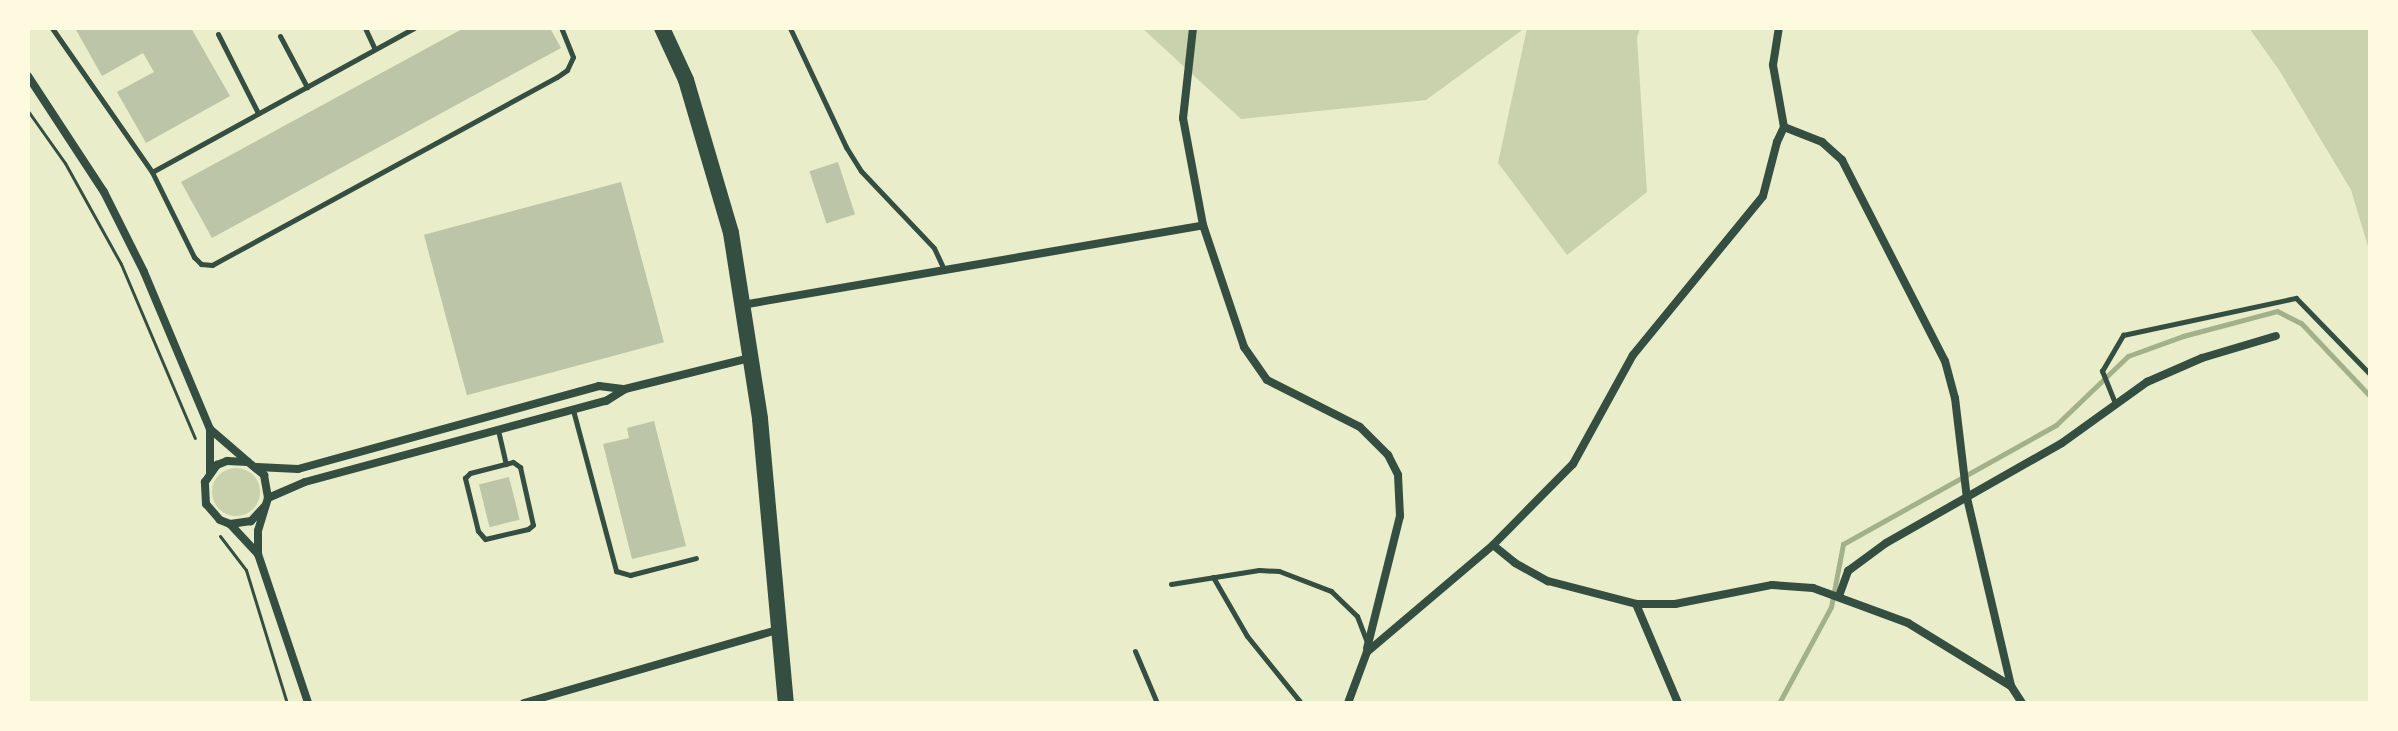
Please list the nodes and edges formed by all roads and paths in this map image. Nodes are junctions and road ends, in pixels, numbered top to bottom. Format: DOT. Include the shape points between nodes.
graph roads {
  1 [pos="52,28"];
  2 [pos="365,28"];
  3 [pos="414,28"];
  4 [pos="561,28"];
  5 [pos="662,28"];
  6 [pos="790,28"];
  7 [pos="1193,28"];
  8 [pos="1779,28"];
  9 [pos="218,34"];
  10 [pos="280,36"];
  11 [pos="375,49"];
  12 [pos="28,76"];
  13 [pos="307,87"];
  14 [pos="28,111"];
  15 [pos="258,113"];
  16 [pos="1784,127"];
  17 [pos="152,172"];
  18 [pos="1203,225"];
  19 [pos="944,269"];
  20 [pos="742,306"];
  21 [pos="2276,336"];
  22 [pos="749,358"];
  23 [pos="2370,374"];
  24 [pos="625,389"];
  25 [pos="2115,403"];
  26 [pos="573,410"];
  27 [pos="210,429"];
  28 [pos="498,430"];
  29 [pos="200,452"];
  30 [pos="248,462"];
  31 [pos="506,464"];
  32 [pos="257,467"];
  33 [pos="210,473"];
  34 [pos="1967,496"];
  35 [pos="266,502"];
  36 [pos="230,524"];
  37 [pos="217,532"];
  38 [pos="1493,545"];
  39 [pos="258,554"];
  40 [pos="696,558"];
  41 [pos="1213,577"];
  42 [pos="1171,584"];
  43 [pos="1839,596"];
  44 [pos="1636,604"];
  45 [pos="780,629"];
  46 [pos="1135,651"];
  47 [pos="1366,651"];
  48 [pos="2011,686"];
  49 [pos="287,703"];
  50 [pos="308,703"];
  51 [pos="524,703"];
  52 [pos="786,703"];
  53 [pos="1157,703"];
  54 [pos="1301,703"];
  55 [pos="1348,703"];
  56 [pos="1678,703"];
  57 [pos="2022,703"];
  1 -- 17 [label="lane"];
  2 -- 11 [label="lane"];
  3 -- 11 [label="lane"];
  4 -- 17 [label="lane" via="573,57 557,77 212,265 194,257"];
  5 -- 20 [label="main road" via="686,80 710,156 731,233"];
  6 -- 19 [label="lane" via="861,171 934,248"];
  7 -- 18 [label="street" via="1183,118"];
  8 -- 16 [label="street" via="1773,65"];
  9 -- 15 [label="lane"];
  10 -- 13 [label="lane"];
  11 -- 13 [label="lane"];
  12 -- 27 [label="street" via="104,192"];
  13 -- 15 [label="lane"];
  14 -- 29 [label="path" via="65,163 121,264"];
  15 -- 17 [label="lane"];
  16 -- 34 [label="street" via="1822,142 1842,160 1945,361"];
  16 -- 38 [label="street" via="1763,196 1633,355 1573,464"];
  18 -- 19 [label="street"];
  18 -- 47 [label="street" via="1239,334 1258,368 1285,391 1360,427 1388,455 1398,475 1400,516"];
  19 -- 20 [label="street"];
  20 -- 22 [label="main road"];
  21 -- 25 [label="street" via="2188,364"];
  22 -- 24 [label="street"];
  22 -- 45 [label="main road"];
  23 -- 25 [label="lane" via="2296,298 2123,335 2102,371"];
  24 -- 26 [label="street" via="606,401"];
  24 -- 32 [label="street" via="599,386 298,469"];
  25 -- 34 [label="street" via="2062,443"];
  26 -- 28 [label="street"];
  26 -- 40 [label="lane" via="616,571 630,575"];
  27 -- 30 [label="street"];
  27 -- 33 [label="street"];
  28 -- 31 [label="lane"];
  28 -- 35 [label="street" via="305,482"];
  30 -- 32 [label="street"];
  30 -- 33 [label="street" via="227,461"];
  31 -- 31 [label="lane" via="465,478 478,531 485,539 533,525 519,465"];
  32 -- 35 [label="street" via="268,485"];
  33 -- 36 [label="street" via="203,493 206,504"];
  34 -- 43 [label="street" via="1848,571"];
  34 -- 48 [label="street"];
  35 -- 36 [label="street" via="251,521"];
  35 -- 39 [label="street"];
  36 -- 39 [label="street"];
  37 -- 49 [label="path" via="246,570"];
  38 -- 44 [label="street" via="1548,581"];
  38 -- 47 [label="street"];
  39 -- 50 [label="street"];
  41 -- 42 [label="lane"];
  41 -- 47 [label="lane" via="1272,569 1331,591 1357,616 1366,634"];
  41 -- 54 [label="lane" via="1247,636"];
  43 -- 44 [label="street" via="1772,585 1675,604"];
  43 -- 48 [label="street" via="1908,623"];
  44 -- 56 [label="street"];
  45 -- 51 [label="street"];
  45 -- 52 [label="main road"];
  46 -- 53 [label="lane"];
  47 -- 55 [label="street"];
  48 -- 57 [label="street"];
}
